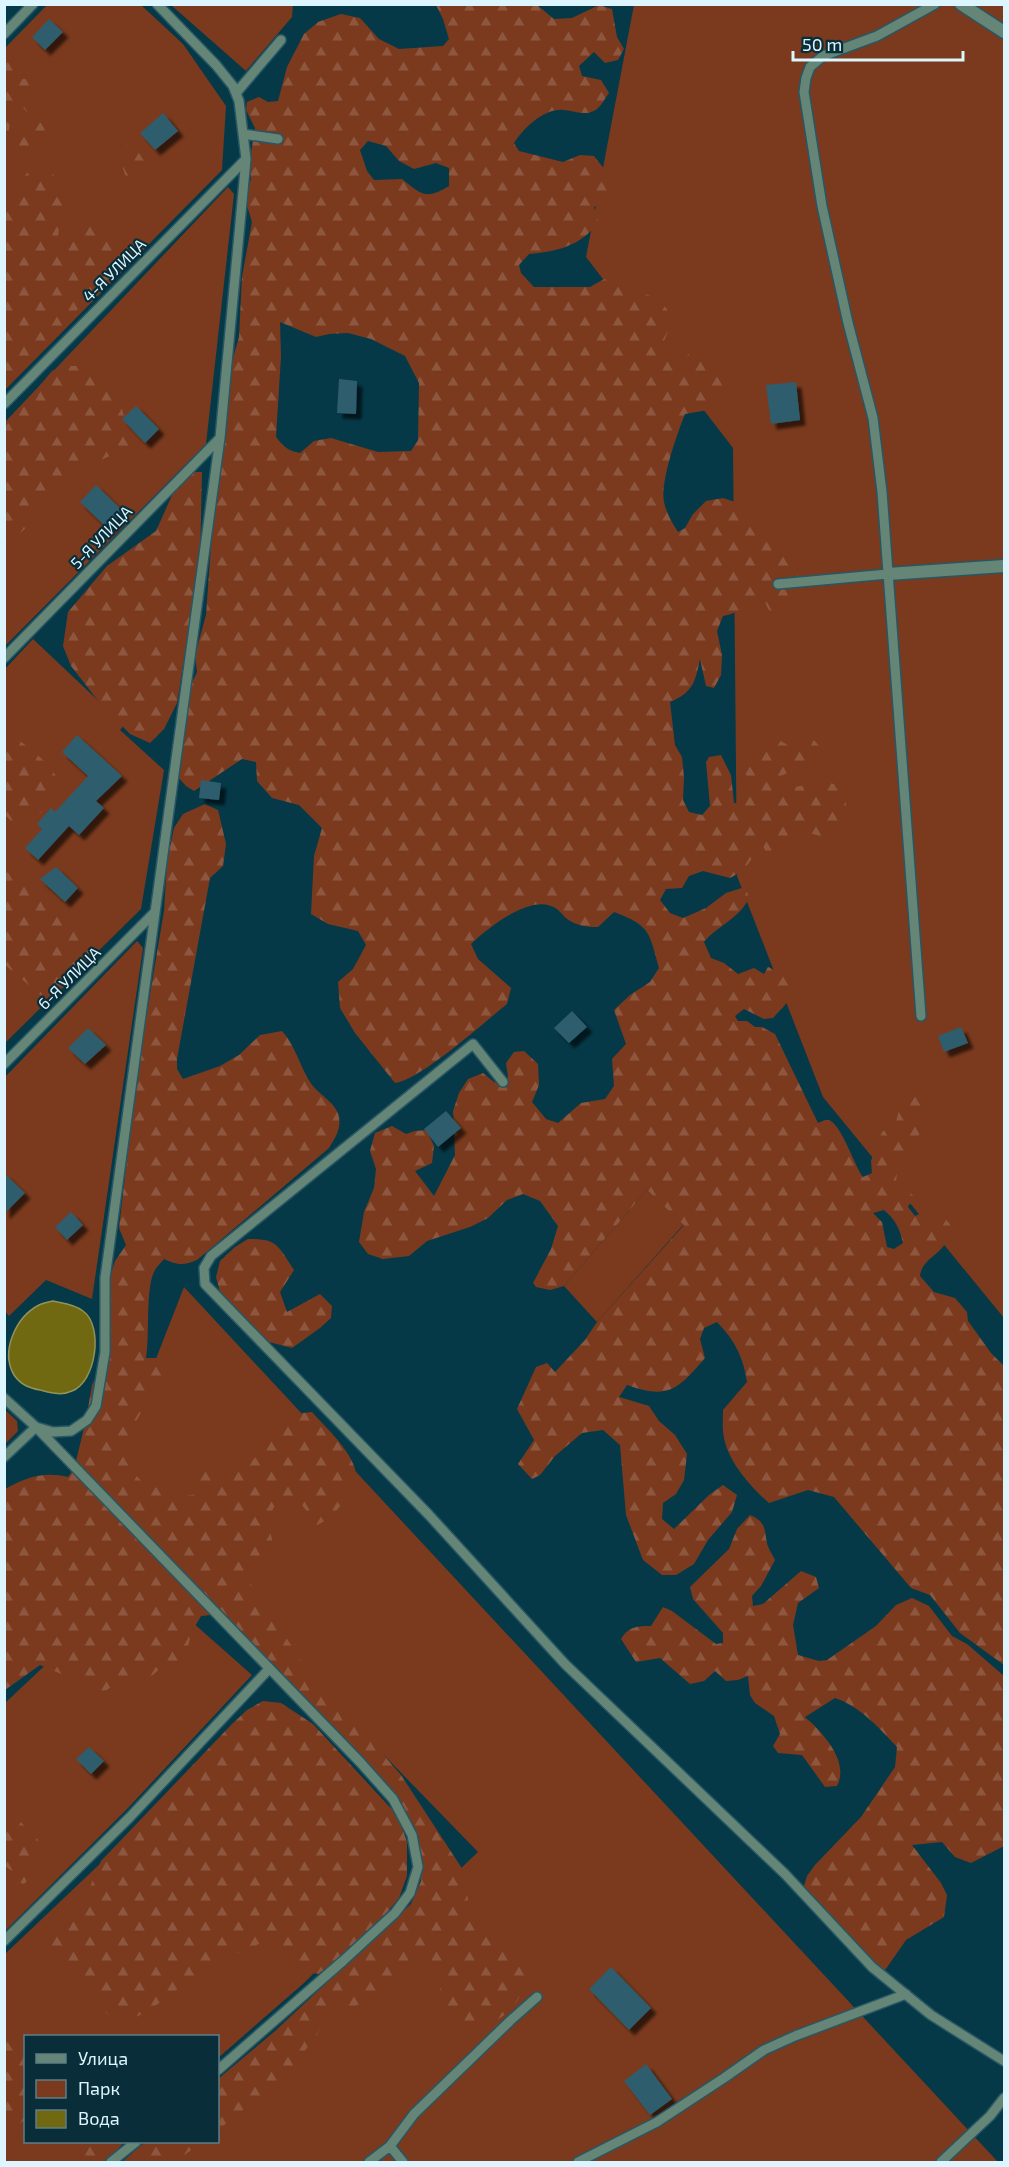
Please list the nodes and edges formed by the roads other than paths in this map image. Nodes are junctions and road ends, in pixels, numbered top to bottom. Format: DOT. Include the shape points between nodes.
graph roads {
  1 [pos="33,4"];
  2 [pos="157,4"];
  3 [pos="935,4"];
  4 [pos="961,4"];
  5 [pos="1005,32"];
  6 [pos="4,34"];
  7 [pos="281,39"];
  8 [pos="236,93"];
  9 [pos="243,134"];
  10 [pos="278,139"];
  11 [pos="246,159"];
  12 [pos="4,404"];
  13 [pos="220,438"];
  14 [pos="1005,566"];
  15 [pos="888,574"];
  16 [pos="778,584"];
  17 [pos="4,658"];
  18 [pos="154,913"];
  19 [pos="921,1016"];
  20 [pos="4,1064"];
  21 [pos="503,1082"];
  22 [pos="4,1398"];
  23 [pos="36,1427"];
  24 [pos="4,1457"];
  25 [pos="268,1669"];
  26 [pos="4,1941"];
  27 [pos="906,1994"];
  28 [pos="537,1997"];
  29 [pos="1005,2061"];
  30 [pos="219,2069"];
  31 [pos="1005,2098"];
  32 [pos="135,2143"];
  33 [pos="390,2146"];
  34 [pos="111,2163"];
  35 [pos="369,2163"];
  36 [pos="403,2163"];
  37 [pos="578,2163"];
  38 [pos="941,2163"];
  1 -- 6 [label="lane"];
  2 -- 8 [label="lane" via="216,65"];
  3 -- 15 [label="lane" via="877,36 823,56 810,67 804,92 824,217 873,418"];
  4 -- 5 [label="street"];
  7 -- 8 [label="lane"];
  8 -- 9 [label="lane"];
  9 -- 10 [label="lane"];
  9 -- 11 [label="lane"];
  11 -- 12 [label="lane, 4-Я УЛИЦА"];
  11 -- 13 [label="lane"];
  13 -- 17 [label="lane, 5-Я УЛИЦА"];
  13 -- 18 [label="lane"];
  14 -- 15 [label="street"];
  15 -- 16 [label="lane"];
  15 -- 19 [label="lane"];
  18 -- 20 [label="lane, 6-Я УЛИЦА"];
  18 -- 23 [label="lane" via="105,1278 105,1352 96,1406 87,1420 70,1431"];
  21 -- 27 [label="lane" via="473,1044 212,1256 204,1268 205,1284 429,1515 564,1664 784,1874 872,1967"];
  22 -- 23 [label="lane"];
  23 -- 24 [label="lane"];
  23 -- 25 [label="lane"];
  25 -- 26 [label="lane" via="130,1817"];
  25 -- 30 [label="lane" via="393,1799 412,1835 418,1867 410,1893 395,1912"];
  27 -- 29 [label="lane" via="930,2015"];
  27 -- 37 [label="lane" via="764,2050 657,2122"];
  28 -- 33 [label="lane" via="414,2114"];
  31 -- 38 [label="lane"];
  32 -- 34 [label="lane"];
  33 -- 35 [label="lane"];
  33 -- 36 [label="lane"];
}
